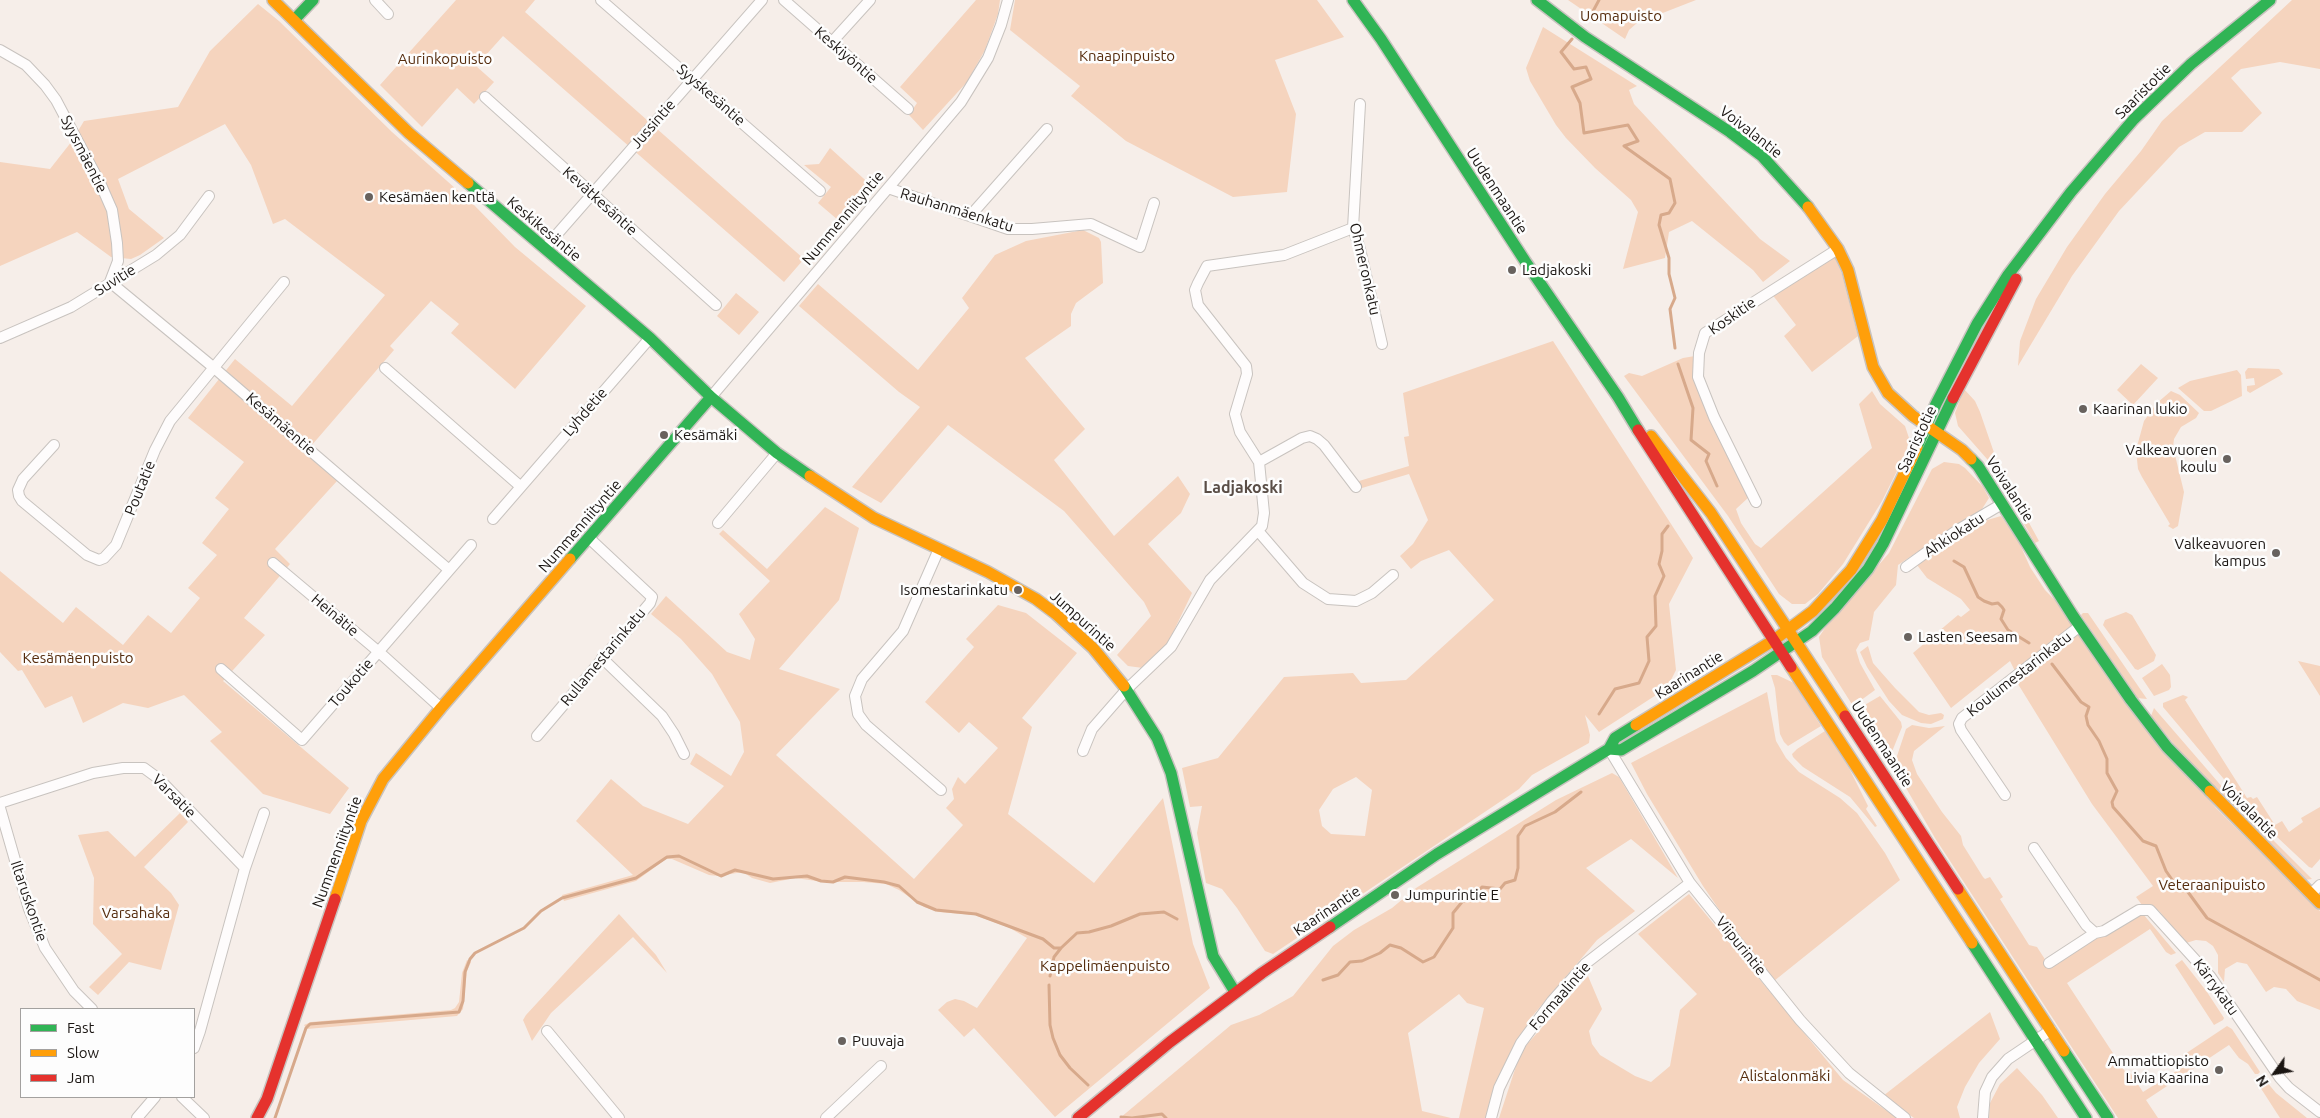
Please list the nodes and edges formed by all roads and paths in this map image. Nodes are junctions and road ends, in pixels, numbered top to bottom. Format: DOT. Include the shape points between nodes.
graph roads {
  1 [pos="273,0"];
  2 [pos="313,0"];
  3 [pos="375,0"];
  4 [pos="601,0"];
  5 [pos="762,0"];
  6 [pos="784,0"];
  7 [pos="870,0"];
  8 [pos="1353,0"];
  9 [pos="1537,0"];
  10 [pos="2270,0"];
  11 [pos="1006,1"];
  12 [pos="388,14"];
  13 [pos="294,20"];
  14 [pos="832,42"];
  15 [pos="0,50"];
  16 [pos="692,79"];
  17 [pos="485,97"];
  18 [pos="1360,104"];
  19 [pos="908,109"];
  20 [pos="1047,130"];
  21 [pos="888,188"];
  22 [pos="820,191"];
  23 [pos="592,194"];
  24 [pos="209,196"];
  25 [pos="1154,203"];
  26 [pos="970,216"];
  27 [pos="2052,218"];
  28 [pos="1353,228"];
  29 [pos="545,248"];
  30 [pos="1838,249"];
  31 [pos="110,282"];
  32 [pos="284,282"];
  33 [pos="716,305"];
  34 [pos="0,338"];
  35 [pos="650,338"];
  36 [pos="1382,344"];
  37 [pos="213,367"];
  38 [pos="385,368"];
  39 [pos="711,396"];
  40 [pos="1618,396"];
  41 [pos="1926,425"];
  42 [pos="1937,432"];
  43 [pos="54,445"];
  44 [pos="778,453"];
  45 [pos="1260,462"];
  46 [pos="520,486"];
  47 [pos="1356,487"];
  48 [pos="1756,502"];
  49 [pos="2002,504"];
  50 [pos="493,519"];
  51 [pos="718,523"];
  52 [pos="1259,532"];
  53 [pos="590,539"];
  54 [pos="471,545"];
  55 [pos="939,549"];
  56 [pos="273,563"];
  57 [pos="1906,567"];
  58 [pos="448,569"];
  59 [pos="1393,575"];
  60 [pos="2080,626"];
  61 [pos="1789,630"];
  62 [pos="1774,640"];
  63 [pos="1797,641"];
  64 [pos="379,652"];
  65 [pos="1782,652"];
  66 [pos="602,658"];
  67 [pos="221,669"];
  68 [pos="1124,693"];
  69 [pos="441,708"];
  70 [pos="537,736"];
  71 [pos="1609,749"];
  72 [pos="1082,751"];
  73 [pos="684,754"];
  74 [pos="941,790"];
  75 [pos="2005,795"];
  76 [pos="0,803"];
  77 [pos="0,808"];
  78 [pos="264,813"];
  79 [pos="2034,848"];
  80 [pos="245,868"];
  81 [pos="1690,883"];
  82 [pos="2320,885"];
  83 [pos="2311,894"];
  84 [pos="2320,904"];
  85 [pos="2095,933"];
  86 [pos="2049,963"];
  87 [pos="1236,992"];
  88 [pos="91,1008"];
  89 [pos="2051,1030"];
  90 [pos="547,1031"];
  91 [pos="2034,1041"];
  92 [pos="195,1045"];
  93 [pos="881,1066"];
  94 [pos="154,1098"];
  95 [pos="183,1098"];
  96 [pos="2320,1112"];
  97 [pos="137,1118"];
  98 [pos="204,1118"];
  99 [pos="257,1118"];
  100 [pos="619,1118"];
  101 [pos="826,1118"];
  102 [pos="1078,1118"];
  103 [pos="1492,1118"];
  104 [pos="1905,1118"];
  105 [pos="1983,1118"];
  106 [pos="2086,1118"];
  107 [pos="2108,1118"];
  1 -- 13 [label="main road, Keskikesäntie"];
  2 -- 13 [label="main road"];
  3 -- 12 [label="street"];
  4 -- 16 [label="street, Syyskesäntie"];
  5 -- 16 [label="street, Jussintie"];
  6 -- 14 [label="street, Keskiyöntie"];
  7 -- 14 [label="street"];
  8 -- 40 [label="main road, Uudenmaantie" via="1524,261"];
  9 -- 30 [label="main road, Voivalantie" via="1762,156 1803,200"];
  10 -- 27 [label="main road, Saaristotie" via="2191,64 2134,119"];
  11 -- 21 [label="street, Nummenniityntie" via="988,58 972,87"];
  13 -- 29 [label="main road, Keskikesäntie" via="409,133"];
  14 -- 19 [label="street, Keskiyöntie"];
  15 -- 31 [label="street, Syysmäentie" via="26,65 45,85 101,185 112,210 117,243 118,261"];
  16 -- 22 [label="street, Syyskesäntie"];
  16 -- 23 [label="street, Jussintie"];
  17 -- 23 [label="street, Kevätkesäntie"];
  18 -- 28 [label="street, Ohmeronkatu"];
  20 -- 26 [label="street"];
  21 -- 26 [label="street, Rauhanmäenkatu"];
  21 -- 39 [label="street, Nummenniityntie"];
  23 -- 29 [label="street, Jussintie"];
  23 -- 33 [label="street, Kevätkesäntie"];
  24 -- 31 [label="street, Suvitie" via="172,243"];
  25 -- 26 [label="street, Rauhanmäenkatu" via="1140,247 1091,224 1019,230"];
  27 -- 41 [label="main road, Saaristotie" via="1977,324"];
  27 -- 42 [label="main road, Saaristotie" via="2011,289"];
  28 -- 36 [label="street, Ohmeronkatu"];
  28 -- 45 [label="street" via="1284,255 1207,266 1195,290 1198,305 1246,366 1247,374 1236,406 1236,422"];
  29 -- 35 [label="main road, Keskikesäntie"];
  30 -- 41 [label="main road, Voivalantie" via="1848,270 1877,375 1894,399"];
  30 -- 48 [label="street, Koskitie" via="1705,333 1699,353 1698,377"];
  31 -- 34 [label="street, Suvitie" via="71,307"];
  31 -- 37 [label="street, Kesämäentie"];
  32 -- 37 [label="street, Poutatie"];
  35 -- 39 [label="main road, Keskikesäntie"];
  35 -- 46 [label="street, Lyhdetie"];
  37 -- 43 [label="street, Poutatie" via="164,431 116,545 104,558 99,560 87,555 19,496 23,479"];
  37 -- 58 [label="street, Kesämäentie"];
  38 -- 46 [label="street"];
  39 -- 44 [label="main road, Jumpurintie"];
  39 -- 53 [label="main road, Nummenniityntie"];
  40 -- 61 [label="main road, Uudenmaantie" via="1711,513"];
  40 -- 62 [label="main road, Uudenmaantie" via="1666,476"];
  41 -- 42 [label="main road, Voivalantie"];
  41 -- 61 [label="main road, Saaristotie" via="1899,487 1851,570 1828,597"];
  42 -- 49 [label="main road, Voivalantie" via="1969,455"];
  42 -- 63 [label="main road, Saaristotie" via="1897,519 1868,569 1835,608"];
  44 -- 51 [label="street"];
  44 -- 55 [label="main road, Jumpurintie" via="851,504"];
  45 -- 47 [label="street" via="1310,436 1324,445"];
  45 -- 52 [label="street" via="1264,513"];
  46 -- 50 [label="street, Lyhdetie"];
  49 -- 57 [label="street, Ahkiokatu"];
  49 -- 60 [label="main road, Voivalantie"];
  52 -- 59 [label="street" via="1303,583 1328,600 1356,601 1372,593"];
  52 -- 68 [label="street" via="1210,580 1171,647"];
  53 -- 66 [label="street, Rullamestarinkatu" via="652,597"];
  53 -- 69 [label="main road, Nummenniityntie"];
  54 -- 58 [label="street, Toukotie"];
  55 -- 68 [label="main road, Jumpurintie" via="1011,584 1056,614 1094,648"];
  55 -- 74 [label="street" via="903,631 862,679 855,696 858,714 866,725"];
  56 -- 64 [label="street, Heinätie"];
  58 -- 64 [label="street, Toukotie"];
  60 -- 75 [label="street, Koulumestarinkatu" via="1962,718 1959,724"];
  60 -- 83 [label="main road, Voivalantie" via="2167,747"];
  61 -- 62 [label="main road, Kaarinantie"];
  61 -- 63 [label="main road, Uudenmaantie"];
  62 -- 65 [label="main road, Uudenmaantie"];
  62 -- 71 [label="main road, Kaarinantie" via="1615,738"];
  63 -- 65 [label="main road, Saaristotie"];
  63 -- 89 [label="main road, Uudenmaantie"];
  64 -- 67 [label="street, Toukotie" via="302,740"];
  64 -- 69 [label="street, Heinätie"];
  65 -- 71 [label="main road, Kaarinantie" via="1621,750"];
  65 -- 91 [label="main road, Uudenmaantie"];
  66 -- 70 [label="street, Rullamestarinkatu"];
  66 -- 73 [label="street" via="662,716"];
  68 -- 72 [label="street" via="1092,729"];
  68 -- 87 [label="main road, Jumpurintie" via="1157,738 1171,773 1212,956"];
  69 -- 99 [label="main road, Nummenniityntie" via="383,779 361,821 267,1099"];
  71 -- 81 [label="street, Viipurintie"];
  71 -- 87 [label="main road, Kaarinantie" via="1437,854"];
  76 -- 80 [label="street, Varsatie" via="102,771 144,768 159,779"];
  77 -- 88 [label="street, Iltaruskontie" via="45,948 74,991"];
  78 -- 80 [label="street"];
  79 -- 85 [label="street" via="2086,925"];
  80 -- 92 [label="street"];
  81 -- 103 [label="street, Formaalintie" via="1585,964 1552,1001 1521,1043 1499,1088"];
  81 -- 104 [label="street, Viipurintie" via="1812,1033 1849,1073"];
  82 -- 83 [label="street"];
  83 -- 84 [label="main road, Voivalantie"];
  85 -- 86 [label="street, Kärrykatu"];
  85 -- 96 [label="street, Kärrykatu" via="2139,910 2155,913 2210,976 2280,1078"];
  87 -- 102 [label="main road, Kaarinantie"];
  89 -- 91 [label="street"];
  89 -- 107 [label="main road, Uudenmaantie"];
  90 -- 100 [label="street"];
  91 -- 105 [label="street" via="2008,1059 1992,1077 1985,1092"];
  91 -- 106 [label="main road, Uudenmaantie"];
  93 -- 101 [label="street"];
  94 -- 97 [label="street"];
  95 -- 98 [label="street"];
}
